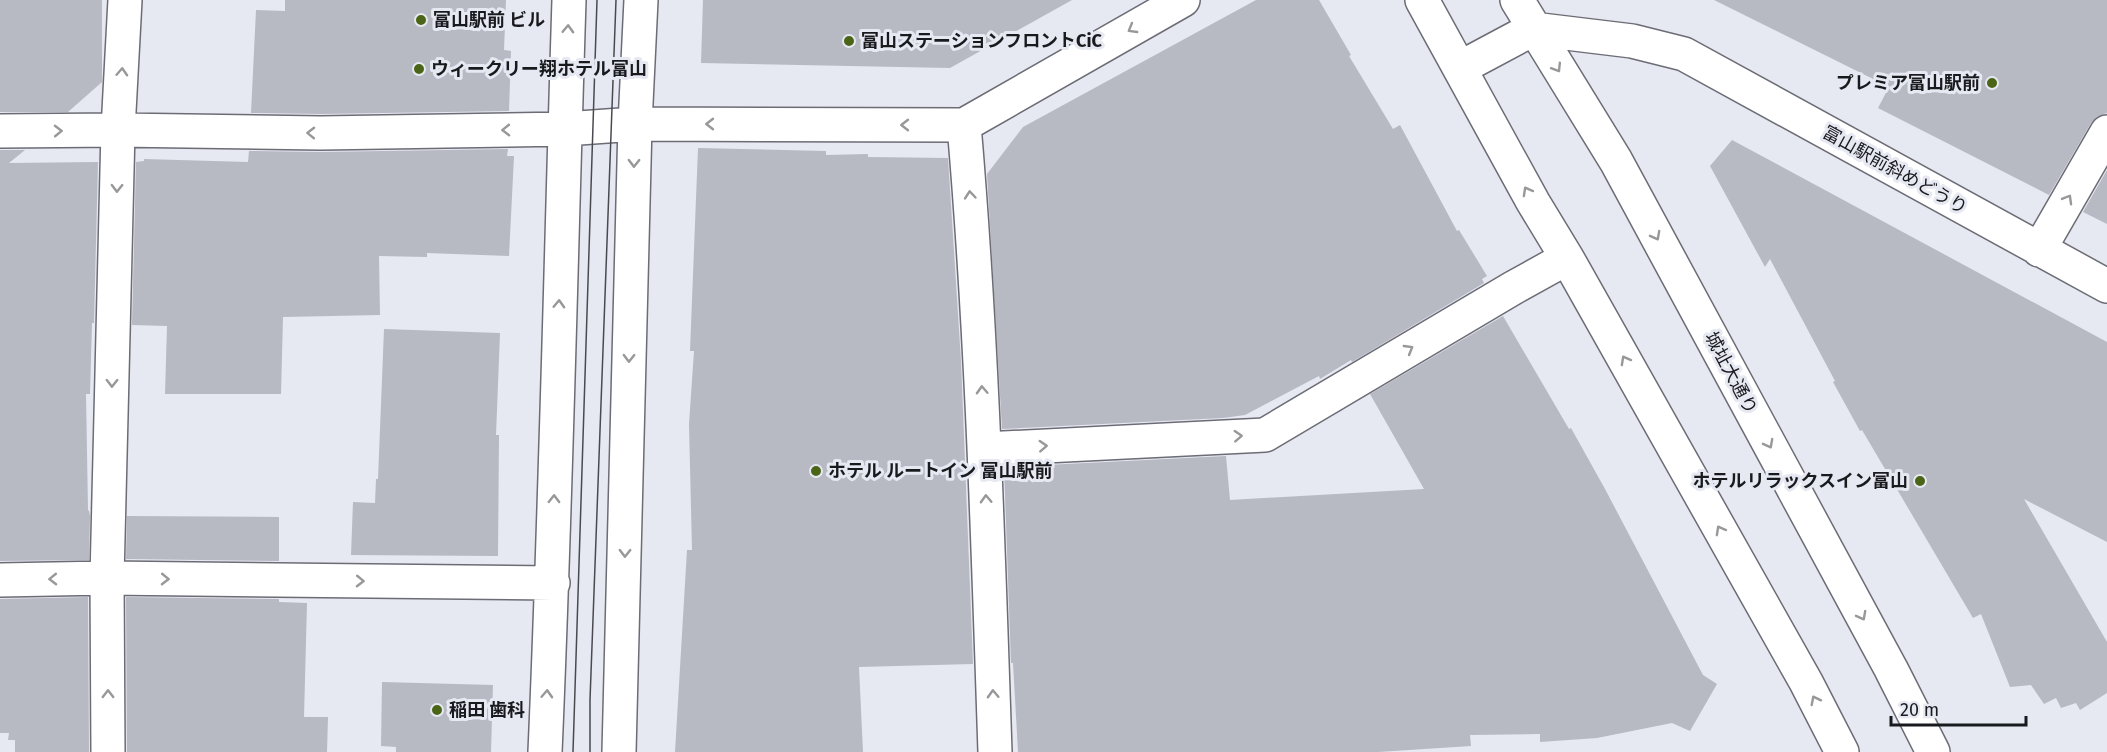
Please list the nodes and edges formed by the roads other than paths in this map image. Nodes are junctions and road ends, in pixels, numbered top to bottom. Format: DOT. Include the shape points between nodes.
graph roads {
  1 [pos="125,0"];
  2 [pos="569,0"];
  3 [pos="641,0"];
  4 [pos="1183,0"];
  5 [pos="1422,0"];
  6 [pos="1517,0"];
  7 [pos="1538,15"];
  8 [pos="1460,68"];
  9 [pos="635,124"];
  10 [pos="964,125"];
  11 [pos="565,129"];
  12 [pos="118,130"];
  13 [pos="0,131"];
  14 [pos="2107,132"];
  15 [pos="2039,250"];
  16 [pos="1567,258"];
  17 [pos="2107,286"];
  18 [pos="984,448"];
  19 [pos="107,578"];
  20 [pos="0,580"];
  21 [pos="552,584"];
  22 [pos="108,752"];
  23 [pos="545,752"];
  24 [pos="619,752"];
  25 [pos="995,752"];
  26 [pos="1842,752"];
  27 [pos="1933,752"];
  12 -- 1 [label="street, one-way"];
  11 -- 2 [label="street, one-way"];
  3 -- 9 [label="street"];
  4 -- 10 [label="street, one-way"];
  5 -- 8 [label="street"];
  6 -- 7 [label="street, 城址大通り"];
  7 -- 8 [label="street"];
  7 -- 15 [label="street, 富山駅前斜めどうり" via="1684,54"];
  7 -- 27 [label="street, 城址大通り, one-way"];
  16 -- 8 [label="street, one-way"];
  10 -- 9 [label="street, one-way"];
  9 -- 11 [label="street"];
  9 -- 24 [label="street, one-way"];
  18 -- 10 [label="street, one-way" via="975,247"];
  11 -- 12 [label="street, one-way" via="321,133"];
  21 -- 11 [label="street, one-way"];
  13 -- 12 [label="street, one-way"];
  12 -- 19 [label="street, one-way"];
  15 -- 14 [label="street, one-way"];
  15 -- 17 [label="street, 富山駅前斜めどうり"];
  18 -- 16 [label="street, one-way" via="1265,435"];
  26 -- 16 [label="street, one-way"];
  25 -- 18 [label="street, one-way"];
  19 -- 20 [label="street, one-way"];
  19 -- 21 [label="street, one-way"];
  22 -- 19 [label="street, one-way"];
  23 -- 21 [label="street, one-way"];
}
